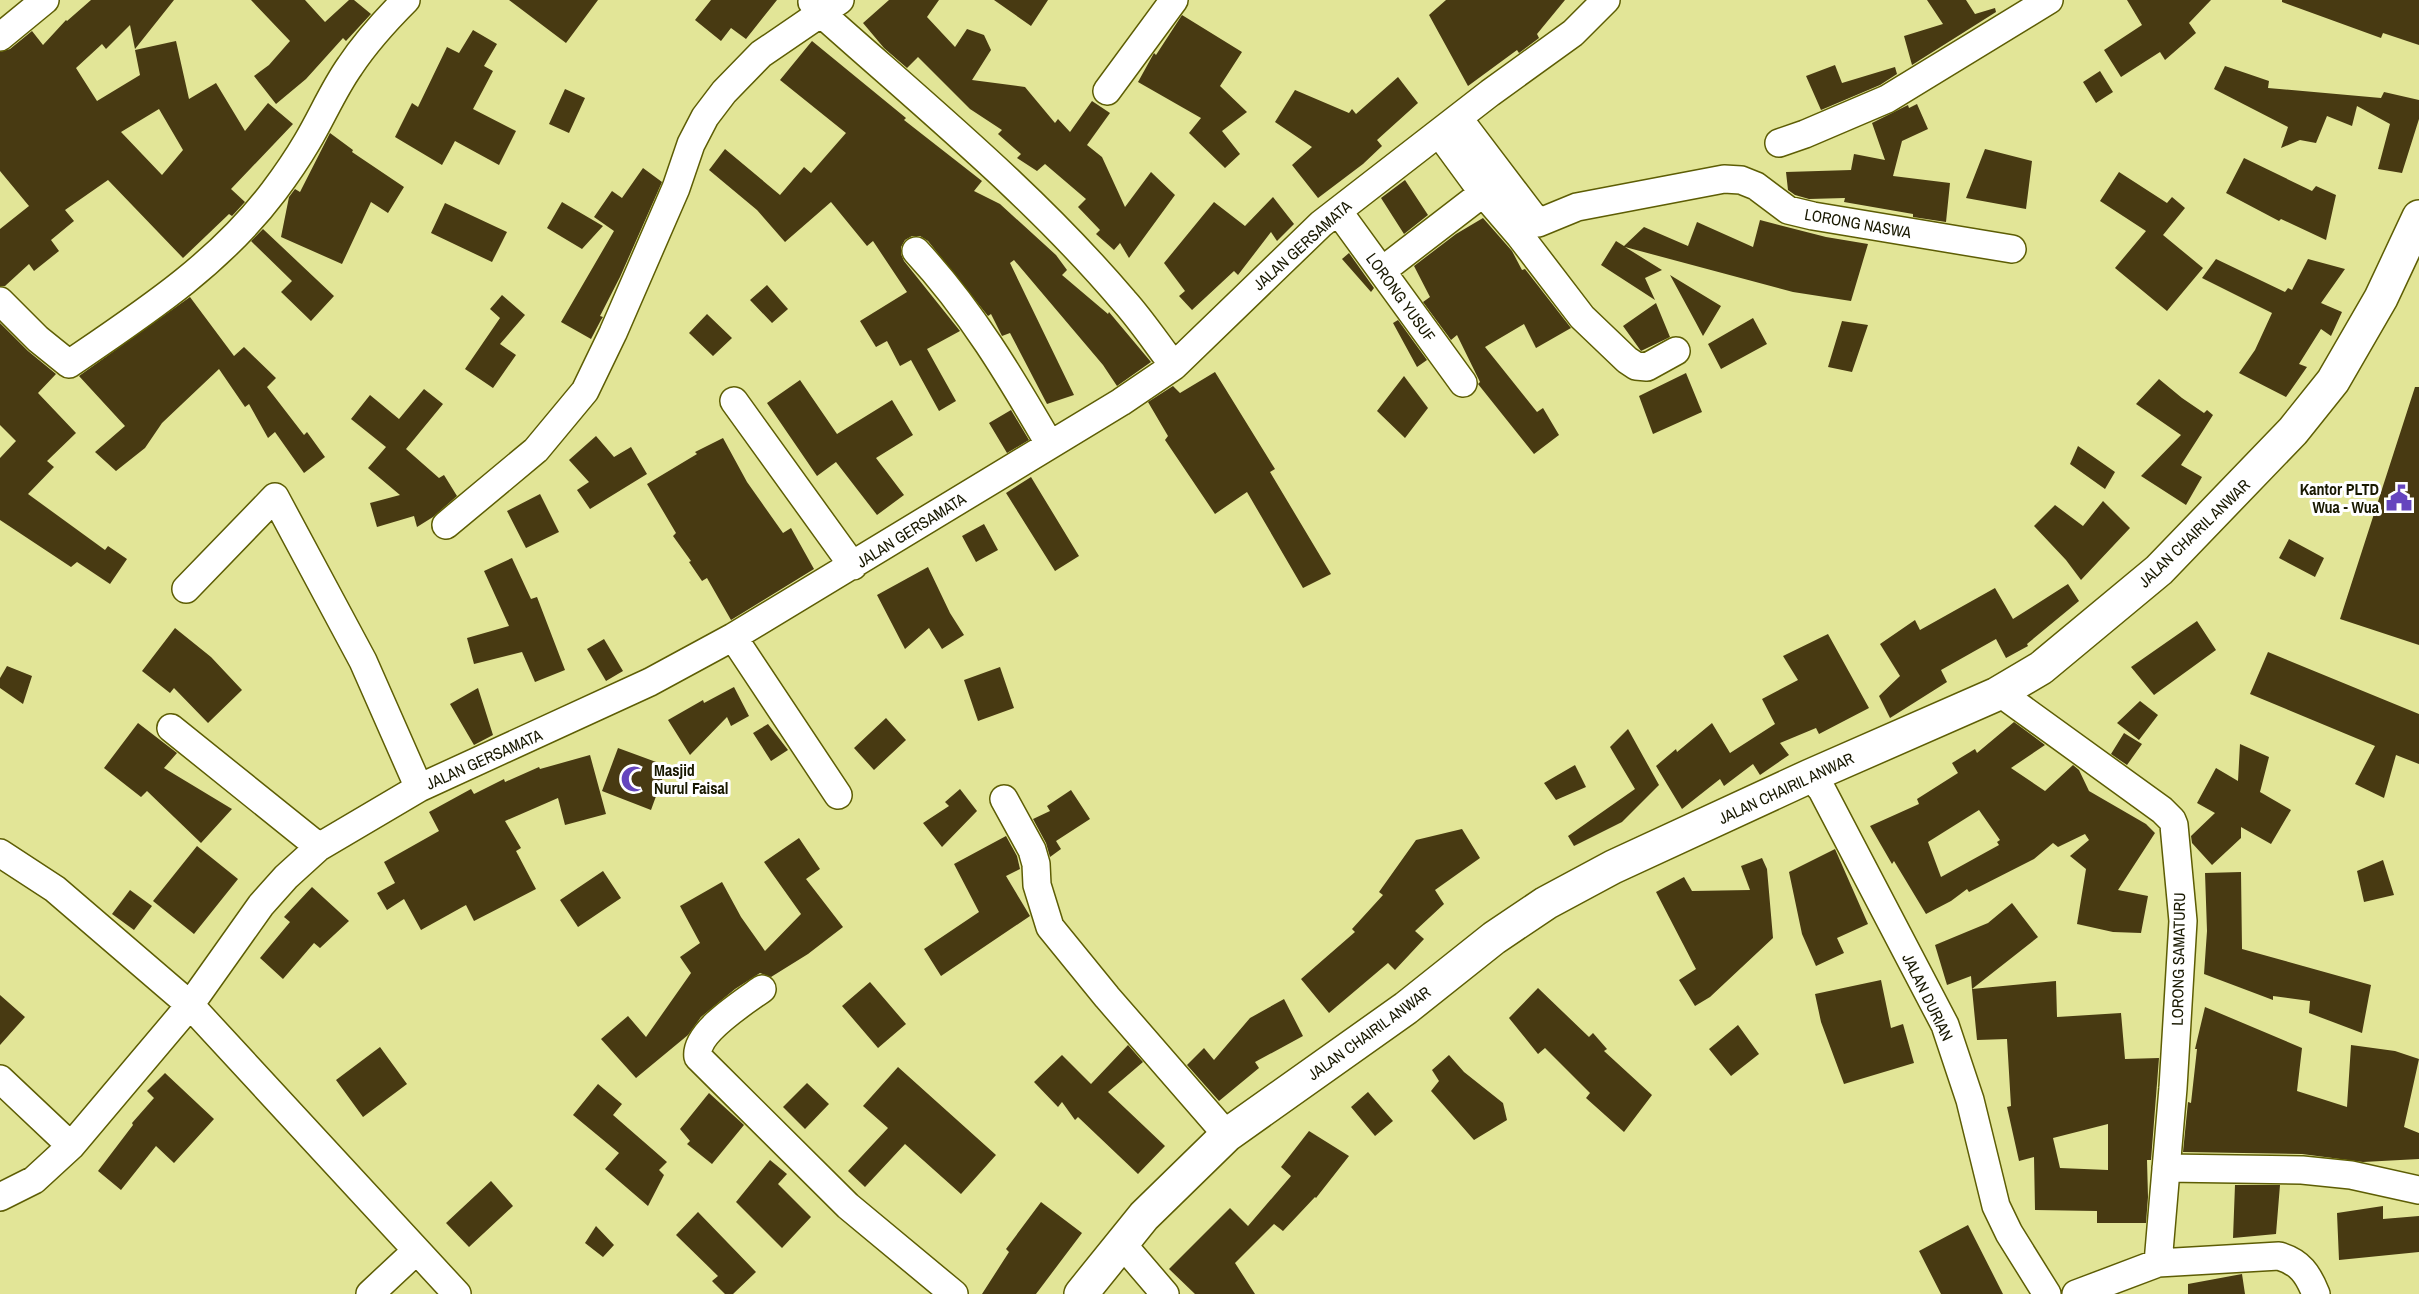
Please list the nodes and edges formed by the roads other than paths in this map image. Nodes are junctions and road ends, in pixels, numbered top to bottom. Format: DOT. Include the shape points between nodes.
graph roads {
  1 [pos="45,0"];
  2 [pos="406,0"];
  3 [pos="1174,0"];
  4 [pos="1606,0"];
  5 [pos="2049,0"];
  6 [pos="824,4"];
  7 [pos="0,37"];
  8 [pos="1107,91"];
  9 [pos="1449,126"];
  10 [pos="1779,143"];
  11 [pos="1483,193"];
  12 [pos="1338,211"];
  13 [pos="2419,217"];
  14 [pos="1529,229"];
  15 [pos="2012,249"];
  16 [pos="916,250"];
  17 [pos="2414,256"];
  18 [pos="1383,270"];
  19 [pos="0,301"];
  20 [pos="1676,351"];
  21 [pos="1174,366"];
  22 [pos="1463,383"];
  23 [pos="734,401"];
  24 [pos="1050,445"];
  25 [pos="446,525"];
  26 [pos="853,566"];
  27 [pos="186,589"];
  28 [pos="733,637"];
  29 [pos="2010,700"];
  30 [pos="171,728"];
  31 [pos="1816,783"];
  32 [pos="419,788"];
  33 [pos="838,795"];
  34 [pos="1004,799"];
  35 [pos="319,847"];
  36 [pos="0,853"];
  37 [pos="762,989"];
  38 [pos="190,1005"];
  39 [pos="0,1079"];
  40 [pos="1227,1135"];
  41 [pos="71,1146"];
  42 [pos="2166,1168"];
  43 [pos="2419,1190"];
  44 [pos="0,1197"];
  45 [pos="416,1251"];
  46 [pos="1129,1252"];
  47 [pos="2158,1263"];
  48 [pos="370,1294"];
  49 [pos="457,1294"];
  50 [pos="954,1294"];
  51 [pos="1081,1294"];
  52 [pos="1098,1294"];
  53 [pos="1165,1294"];
  54 [pos="2047,1294"];
  55 [pos="2076,1294"];
  56 [pos="2316,1294"];
  1 -- 7 [label="street"];
  2 -- 19 [label="street" via="349,67 288,171 243,228 193,276 147,311 69,364"];
  3 -- 8 [label="street"];
  4 -- 9 [label="street, JALAN GERSAMATA" via="1573,33"];
  5 -- 10 [label="street" via="1887,99"];
  6 -- 21 [label="street" via="1073,245 1124,301"];
  6 -- 25 [label="street" via="761,54 705,117 585,391 536,450"];
  9 -- 11 [label="street"];
  9 -- 12 [label="street, JALAN GERSAMATA"];
  9 -- 14 [label="street"];
  11 -- 14 [label="street"];
  11 -- 18 [label="street"];
  12 -- 18 [label="street, LORONG YUSUF"];
  12 -- 21 [label="street, JALAN GERSAMATA"];
  13 -- 17 [label="main road, JALAN CHAIRIL ANWAR"];
  14 -- 15 [label="street, LORONG NASWA" via="1577,207 1724,179 1756,186 1788,210"];
  14 -- 20 [label="street" via="1582,316 1632,364 1647,367"];
  16 -- 24 [label="street" via="971,316"];
  17 -- 29 [label="main road, JALAN CHAIRIL ANWAR" via="2402,300 2381,339 2287,463 2251,503 2174,575 2054,672"];
  17 -- 31 [label="main road, JALAN CHAIRIL ANWAR" via="2381,298 2333,381 2276,451 2159,570 2042,668"];
  18 -- 22 [label="street, LORONG YUSUF"];
  21 -- 24 [label="street, JALAN GERSAMATA"];
  23 -- 26 [label="street"];
  24 -- 26 [label="street, JALAN GERSAMATA"];
  26 -- 28 [label="street, JALAN GERSAMATA"];
  27 -- 32 [label="street" via="274,497 363,661"];
  28 -- 32 [label="street, JALAN GERSAMATA" via="640,687"];
  28 -- 33 [label="street"];
  29 -- 31 [label="main road, JALAN CHAIRIL ANWAR"];
  29 -- 42 [label="street, LORONG SAMATURU" via="2172,820 2183,921"];
  30 -- 35 [label="street"];
  31 -- 40 [label="main road, JALAN CHAIRIL ANWAR" via="1613,867 1546,903"];
  31 -- 46 [label="main road, JALAN CHAIRIL ANWAR" via="1610,884 1507,943 1239,1142"];
  31 -- 54 [label="street, JALAN DURIAN" via="1945,1025 1970,1100 1996,1206"];
  32 -- 35 [label="street, JALAN GERSAMATA"];
  34 -- 40 [label="street" via="1032,850 1037,885 1050,927"];
  35 -- 38 [label="street, JALAN GERSAMATA" via="261,905"];
  36 -- 38 [label="street" via="56,889"];
  37 -- 50 [label="street" via="704,1035 698,1057 848,1206"];
  38 -- 41 [label="street, JALAN GERSAMATA"];
  38 -- 45 [label="street"];
  39 -- 41 [label="street"];
  40 -- 51 [label="main road, JALAN CHAIRIL ANWAR" via="1144,1216"];
  41 -- 44 [label="street, JALAN GERSAMATA" via="34,1180"];
  42 -- 43 [label="street" via="2302,1170 2351,1175"];
  42 -- 47 [label="street, LORONG SAMATURU"];
  45 -- 48 [label="street"];
  45 -- 49 [label="street"];
  46 -- 52 [label="main road, JALAN CHAIRIL ANWAR"];
  46 -- 53 [label="street"];
  47 -- 55 [label="street"];
  47 -- 56 [label="street" via="2279,1256 2304,1269"];
}
